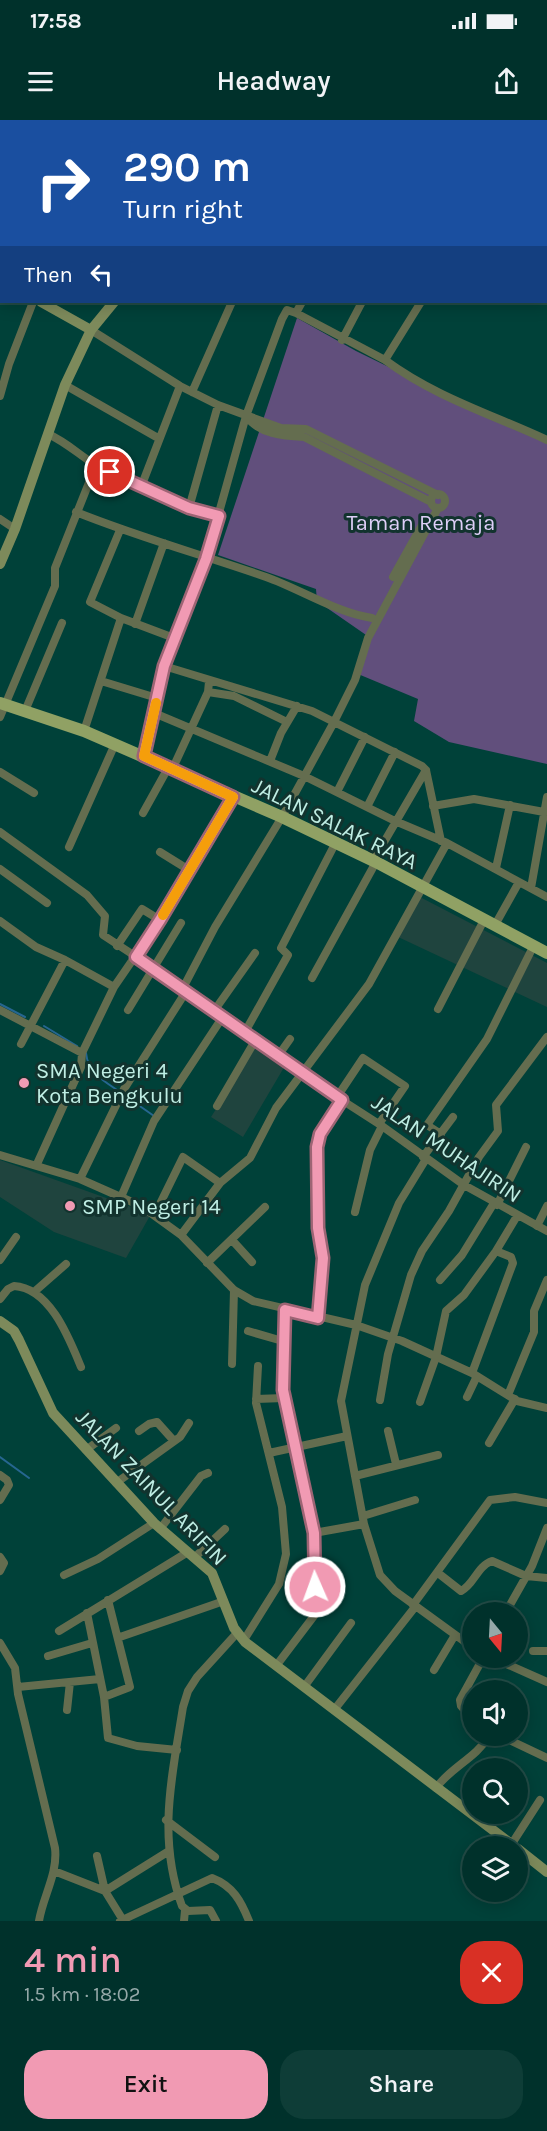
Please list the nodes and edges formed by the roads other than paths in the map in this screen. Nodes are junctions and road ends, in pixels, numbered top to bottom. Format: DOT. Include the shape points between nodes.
graph roads {
  1 [pos="33,303"];
  2 [pos="43,303"];
  3 [pos="113,303"];
  4 [pos="232,303"];
  5 [pos="302,303"];
  6 [pos="361,303"];
  7 [pos="420,303"];
  8 [pos="296,314"];
  9 [pos="91,330"];
  10 [pos="342,340"];
  11 [pos="385,360"];
  12 [pos="2,385"];
  13 [pos="65,385"];
  14 [pos="180,386"];
  15 [pos="192,392"];
  16 [pos="0,396"];
  17 [pos="218,405"];
  18 [pos="246,416"];
  19 [pos="48,434"];
  20 [pos="158,438"];
  21 [pos="547,440"];
  22 [pos="96,465"];
  23 [pos="141,487"];
  24 [pos="438,495"];
  25 [pos="434,505"];
  26 [pos="189,508"];
  27 [pos="76,512"];
  28 [pos="219,516"];
  29 [pos="0,519"];
  30 [pos="15,529"];
  31 [pos="120,530"];
  32 [pos="164,543"];
  33 [pos="206,559"];
  34 [pos="0,564"];
  35 [pos="121,618"];
  36 [pos="372,618"];
  37 [pos="62,623"];
  38 [pos="135,624"];
  39 [pos="174,638"];
  40 [pos="368,638"];
  41 [pos="164,666"];
  42 [pos="101,681"];
  43 [pos="209,682"];
  44 [pos="208,692"];
  45 [pos="157,698"];
  46 [pos="2,703"];
  47 [pos="297,706"];
  48 [pos="25,711"];
  49 [pos="154,713"];
  50 [pos="0,717"];
  51 [pos="287,722"];
  52 [pos="334,722"];
  53 [pos="84,731"];
  54 [pos="192,731"];
  55 [pos="365,737"];
  56 [pos="115,744"];
  57 [pos="395,752"];
  58 [pos="144,756"];
  59 [pos="270,761"];
  60 [pos="170,769"];
  61 [pos="426,770"];
  62 [pos="0,772"];
  63 [pos="304,776"];
  64 [pos="337,792"];
  65 [pos="34,793"];
  66 [pos="233,797"];
  67 [pos="547,797"];
  68 [pos="510,805"];
  69 [pos="433,806"];
  70 [pos="367,807"];
  71 [pos="545,809"];
  72 [pos="143,813"];
  73 [pos="282,817"];
  74 [pos="395,821"];
  75 [pos="0,832"];
  76 [pos="336,842"];
  77 [pos="444,842"];
  78 [pos="69,847"];
  79 [pos="159,852"];
  80 [pos="374,862"];
  81 [pos="496,868"];
  82 [pos="0,869"];
  83 [pos="189,870"];
  84 [pos="519,882"];
  85 [pos="422,888"];
  86 [pos="531,888"];
  87 [pos="547,897"];
  88 [pos="47,903"];
  89 [pos="160,920"];
  90 [pos="0,921"];
  91 [pos="489,922"];
  92 [pos="181,923"];
  93 [pos="534,945"];
  94 [pos="117,946"];
  95 [pos="255,952"];
  96 [pos="547,953"];
  97 [pos="136,957"];
  98 [pos="65,960"];
  99 [pos="153,969"];
  100 [pos="312,978"];
  101 [pos="114,987"];
  102 [pos="185,989"];
  103 [pos="0,1010"];
  104 [pos="128,1010"];
  105 [pos="438,1010"];
  106 [pos="214,1011"];
  107 [pos="222,1018"];
  108 [pos="31,1024"];
  109 [pos="245,1032"];
  110 [pos="547,1037"];
  111 [pos="290,1039"];
  112 [pos="256,1040"];
  113 [pos="21,1044"];
  114 [pos="83,1050"];
  115 [pos="278,1056"];
  116 [pos="301,1072"];
  117 [pos="339,1099"];
  118 [pos="217,1106"];
  119 [pos="453,1117"];
  120 [pos="381,1125"];
  121 [pos="441,1134"];
  122 [pos="526,1147"];
  123 [pos="0,1155"];
  124 [pos="424,1158"];
  125 [pos="37,1164"];
  126 [pos="80,1179"];
  127 [pos="220,1183"];
  128 [pos="464,1185"];
  129 [pos="121,1197"];
  130 [pos="495,1204"];
  131 [pos="547,1206"];
  132 [pos="265,1207"];
  133 [pos="355,1212"];
  134 [pos="155,1214"];
  135 [pos="517,1216"];
  136 [pos="537,1226"];
  137 [pos="547,1231"];
  138 [pos="182,1235"];
  139 [pos="16,1237"];
  140 [pos="232,1240"];
  141 [pos="496,1251"];
  142 [pos="0,1260"];
  143 [pos="252,1262"];
  144 [pos="207,1263"];
  145 [pos="66,1264"];
  146 [pos="440,1280"];
  147 [pos="547,1280"];
  148 [pos="234,1290"];
  149 [pos="34,1292"];
  150 [pos="0,1299"];
  151 [pos="285,1310"];
  152 [pos="318,1318"];
  153 [pos="0,1321"];
  154 [pos="356,1325"];
  155 [pos="248,1331"];
  156 [pos="393,1338"];
  157 [pos="285,1341"];
  158 [pos="436,1357"];
  159 [pos="232,1364"];
  160 [pos="81,1366"];
  161 [pos="258,1366"];
  162 [pos="474,1375"];
  163 [pos="512,1397"];
  164 [pos="284,1398"];
  165 [pos="466,1398"];
  166 [pos="256,1399"];
  167 [pos="380,1400"];
  168 [pos="420,1402"];
  169 [pos="547,1408"];
  170 [pos="189,1423"];
  171 [pos="116,1428"];
  172 [pos="139,1431"];
  173 [pos="388,1431"];
  174 [pos="347,1436"];
  175 [pos="174,1441"];
  176 [pos="489,1443"];
  177 [pos="297,1447"];
  178 [pos="86,1450"];
  179 [pos="269,1453"];
  180 [pos="438,1455"];
  181 [pos="396,1464"];
  182 [pos="208,1473"];
  183 [pos="0,1475"];
  184 [pos="355,1476"];
  185 [pos="116,1483"];
  186 [pos="0,1500"];
  187 [pos="415,1500"];
  188 [pos="547,1503"];
  189 [pos="363,1520"];
  190 [pos="157,1526"];
  191 [pos="547,1527"];
  192 [pos="225,1529"];
  193 [pos="314,1533"];
  194 [pos="191,1554"];
  195 [pos="0,1557"];
  196 [pos="0,1571"];
  197 [pos="438,1573"];
  198 [pos="64,1575"];
  199 [pos="526,1576"];
  200 [pos="547,1578"];
  201 [pos="108,1600"];
  202 [pos="224,1600"];
  203 [pos="512,1602"];
  204 [pos="414,1606"];
  205 [pos="87,1613"];
  206 [pos="351,1623"];
  207 [pos="59,1631"];
  208 [pos="455,1635"];
  209 [pos="241,1636"];
  210 [pos="120,1638"];
  211 [pos="462,1640"];
  212 [pos="0,1643"];
  213 [pos="92,1643"];
  214 [pos="533,1651"];
  215 [pos="547,1651"];
  216 [pos="48,1656"];
  217 [pos="276,1666"];
  218 [pos="516,1668"];
  219 [pos="434,1670"];
  220 [pos="100,1679"];
  221 [pos="70,1682"];
  222 [pos="547,1682"];
  223 [pos="18,1687"];
  224 [pos="304,1687"];
  225 [pos="104,1697"];
  226 [pos="67,1710"];
  227 [pos="334,1710"];
  228 [pos="483,1746"];
  229 [pos="522,1746"];
  230 [pos="177,1750"];
  231 [pos="547,1758"];
  232 [pos="436,1788"];
  233 [pos="540,1800"];
  234 [pos="462,1805"];
  235 [pos="166,1820"];
  236 [pos="488,1824"];
  237 [pos="502,1836"];
  238 [pos="520,1836"];
  239 [pos="169,1851"];
  240 [pos="97,1856"];
  241 [pos="215,1857"];
  242 [pos="528,1858"];
  243 [pos="54,1871"];
  244 [pos="547,1872"];
  245 [pos="105,1891"];
  246 [pos="177,1894"];
  247 [pos="185,1910"];
  248 [pos="138,1918"];
  249 [pos="39,1921"];
  250 [pos="122,1921"];
  251 [pos="184,1921"];
  252 [pos="216,1921"];
  253 [pos="249,1921"];
  1 -- 12 [label="street"];
  2 -- 9 [label="street"];
  3 -- 9 [label="street"];
  4 -- 15 [label="street"];
  5 -- 8 [label="street"];
  6 -- 10 [label="street"];
  7 -- 11 [label="street"];
  8 -- 10 [label="street"];
  8 -- 18 [label="street" via="287,310 282,319"];
  9 -- 13 [label="street"];
  9 -- 14 [label="street"];
  10 -- 11 [label="street"];
  11 -- 21 [label="street" via="449,400 487,412"];
  12 -- 16 [label="street"];
  13 -- 19 [label="street"];
  13 -- 20 [label="street"];
  14 -- 15 [label="street"];
  14 -- 20 [label="street"];
  15 -- 17 [label="street"];
  17 -- 18 [label="street"];
  17 -- 26 [label="street"];
  18 -- 24 [label="street" via="280,428 306,429"];
  18 -- 25 [label="street" via="252,424 280,436 304,437"];
  18 -- 28 [label="street"];
  19 -- 22 [label="street"];
  19 -- 30 [label="street"];
  20 -- 23 [label="street"];
  22 -- 23 [label="street"];
  22 -- 27 [label="street"];
  23 -- 26 [label="street"];
  24 -- 25 [label="street"];
  24 -- 25 [label="street" via="445,502"];
  25 -- 36 [label="street"];
  25 -- 40 [label="street"];
  26 -- 28 [label="street"];
  27 -- 31 [label="street"];
  27 -- 46 [label="street" via="53,574 55,586"];
  28 -- 33 [label="street"];
  29 -- 30 [label="street"];
  30 -- 34 [label="street"];
  31 -- 32 [label="street"];
  31 -- 35 [label="street" via="91,604"];
  32 -- 33 [label="street"];
  32 -- 38 [label="street"];
  33 -- 36 [label="street" via="264,576"];
  33 -- 39 [label="street"];
  35 -- 38 [label="street"];
  35 -- 42 [label="street"];
  36 -- 40 [label="street"];
  37 -- 48 [label="street"];
  38 -- 39 [label="street"];
  39 -- 41 [label="street"];
  40 -- 52 [label="street" via="355,680"];
  41 -- 43 [label="street"];
  41 -- 45 [label="street"];
  42 -- 45 [label="street"];
  42 -- 53 [label="street"];
  43 -- 44 [label="street"];
  43 -- 47 [label="street"];
  44 -- 51 [label="street" via="234,696"];
  44 -- 54 [label="street"];
  45 -- 49 [label="street"];
  46 -- 48 [label="main road, JALAN SALAK RAYA"];
  46 -- 50 [label="street"];
  47 -- 51 [label="street"];
  47 -- 52 [label="street"];
  48 -- 53 [label="main road, JALAN SALAK RAYA"];
  49 -- 54 [label="street"];
  49 -- 58 [label="street"];
  51 -- 59 [label="street"];
  52 -- 55 [label="street"];
  52 -- 63 [label="street"];
  53 -- 56 [label="main road, JALAN SALAK RAYA"];
  54 -- 59 [label="street"];
  54 -- 60 [label="street"];
  55 -- 57 [label="street"];
  55 -- 64 [label="street"];
  56 -- 58 [label="main road, JALAN SALAK RAYA"];
  56 -- 78 [label="street"];
  57 -- 61 [label="street"];
  57 -- 70 [label="street"];
  58 -- 60 [label="main road, JALAN SALAK RAYA"];
  59 -- 63 [label="street"];
  60 -- 66 [label="main road, JALAN SALAK RAYA"];
  60 -- 72 [label="street"];
  61 -- 69 [label="street"];
  61 -- 74 [label="street"];
  62 -- 65 [label="street"];
  63 -- 64 [label="street"];
  63 -- 73 [label="street"];
  64 -- 70 [label="street"];
  66 -- 73 [label="main road, JALAN SALAK RAYA"];
  66 -- 83 [label="street"];
  67 -- 71 [label="street"];
  68 -- 69 [label="street" via="474,799"];
  68 -- 71 [label="street"];
  68 -- 81 [label="street"];
  69 -- 77 [label="street"];
  70 -- 74 [label="street"];
  71 -- 86 [label="street"];
  73 -- 76 [label="main road, JALAN SALAK RAYA"];
  73 -- 102 [label="street" via="215,927"];
  74 -- 77 [label="street"];
  74 -- 80 [label="street"];
  75 -- 94 [label="street" via="87,895 105,916 104,935"];
  76 -- 80 [label="main road, JALAN SALAK RAYA"];
  76 -- 109 [label="street" via="281,948 288,955"];
  77 -- 81 [label="street"];
  77 -- 85 [label="street"];
  79 -- 83 [label="street"];
  80 -- 85 [label="main road, JALAN SALAK RAYA"];
  80 -- 100 [label="street"];
  81 -- 84 [label="street"];
  82 -- 88 [label="street"];
  83 -- 89 [label="street"];
  84 -- 86 [label="street"];
  84 -- 91 [label="street"];
  85 -- 91 [label="main road, JALAN SALAK RAYA"];
  85 -- 116 [label="street" via="369,984"];
  86 -- 87 [label="street"];
  89 -- 94 [label="street" via="142,909"];
  89 -- 97 [label="street"];
  90 -- 98 [label="street" via="36,947"];
  91 -- 93 [label="main road, JALAN SALAK RAYA"];
  91 -- 105 [label="street"];
  92 -- 99 [label="street"];
  93 -- 96 [label="main road, JALAN SALAK RAYA"];
  93 -- 121 [label="street" via="487,1039 428,1125"];
  94 -- 97 [label="street, JALAN MUHAJIRIN"];
  95 -- 106 [label="street"];
  97 -- 99 [label="street, JALAN MUHAJIRIN"];
  97 -- 101 [label="street"];
  98 -- 101 [label="street"];
  98 -- 108 [label="street"];
  99 -- 102 [label="street, JALAN MUHAJIRIN"];
  99 -- 104 [label="street"];
  101 -- 114 [label="street"];
  102 -- 106 [label="street, JALAN MUHAJIRIN"];
  102 -- 126 [label="street" via="124,1089"];
  103 -- 108 [label="street"];
  106 -- 107 [label="street, JALAN MUHAJIRIN"];
  107 -- 109 [label="street, JALAN MUHAJIRIN"];
  107 -- 129 [label="street" via="156,1117"];
  108 -- 113 [label="street"];
  108 -- 114 [label="street"];
  109 -- 112 [label="street, JALAN MUHAJIRIN"];
  110 -- 128 [label="street" via="496,1105 498,1131"];
  111 -- 115 [label="street"];
  112 -- 115 [label="street, JALAN MUHAJIRIN"];
  112 -- 118 [label="street"];
  114 -- 125 [label="street" via="81,1067"];
  115 -- 116 [label="street, JALAN MUHAJIRIN"];
  116 -- 117 [label="street, JALAN MUHAJIRIN"];
  116 -- 127 [label="street" via="252,1154"];
  117 -- 120 [label="street, JALAN MUHAJIRIN"];
  117 -- 120 [label="street" via="363,1058 405,1086"];
  117 -- 152 [label="street" via="317,1147 321,1248"];
  119 -- 121 [label="street"];
  120 -- 124 [label="street, JALAN MUHAJIRIN"];
  120 -- 133 [label="street" via="370,1150"];
  121 -- 124 [label="street"];
  122 -- 130 [label="street"];
  123 -- 125 [label="street"];
  124 -- 128 [label="street, JALAN MUHAJIRIN"];
  124 -- 154 [label="street" via="399,1203 364,1285"];
  125 -- 126 [label="street"];
  126 -- 129 [label="street"];
  127 -- 134 [label="street" via="183,1156"];
  127 -- 138 [label="street"];
  128 -- 130 [label="street, JALAN MUHAJIRIN"];
  128 -- 156 [label="street" via="422,1251"];
  129 -- 134 [label="street"];
  130 -- 135 [label="street, JALAN MUHAJIRIN"];
  130 -- 146 [label="street" via="462,1255"];
  131 -- 136 [label="street"];
  132 -- 140 [label="street"];
  134 -- 138 [label="street"];
  135 -- 136 [label="street, JALAN MUHAJIRIN"];
  135 -- 141 [label="street"];
  136 -- 137 [label="street, JALAN MUHAJIRIN"];
  138 -- 144 [label="street"];
  139 -- 142 [label="street"];
  140 -- 143 [label="street"];
  140 -- 144 [label="street"];
  141 -- 158 [label="street" via="464,1295 446,1311"];
  141 -- 162 [label="street" via="511,1257 513,1263"];
  144 -- 148 [label="street"];
  145 -- 149 [label="street"];
  147 -- 163 [label="street" via="534,1311 534,1332"];
  148 -- 151 [label="street" via="253,1301"];
  148 -- 159 [label="street"];
  149 -- 150 [label="street" via="14,1286"];
  149 -- 160 [label="street" via="61,1321"];
  151 -- 152 [label="street"];
  151 -- 157 [label="street"];
  152 -- 154 [label="street"];
  153 -- 178 [label="street, JALAN ZAINUL ARIFIN" via="14,1331 53,1413"];
  154 -- 156 [label="street"];
  154 -- 174 [label="street" via="340,1401"];
  155 -- 157 [label="street"];
  156 -- 158 [label="street"];
  156 -- 167 [label="street"];
  157 -- 164 [label="street"];
  158 -- 162 [label="street"];
  158 -- 168 [label="street"];
  161 -- 166 [label="street"];
  162 -- 163 [label="street"];
  162 -- 165 [label="street"];
  163 -- 169 [label="street"];
  163 -- 176 [label="street"];
  164 -- 166 [label="street"];
  164 -- 177 [label="street"];
  166 -- 179 [label="street"];
  170 -- 175 [label="street"];
  171 -- 178 [label="street"];
  172 -- 175 [label="street" via="157,1422"];
  173 -- 181 [label="street"];
  174 -- 177 [label="street"];
  174 -- 184 [label="street"];
  175 -- 185 [label="street"];
  177 -- 179 [label="street"];
  177 -- 193 [label="street"];
  178 -- 185 [label="street, JALAN ZAINUL ARIFIN"];
  179 -- 209 [label="street" via="285,1528 285,1566 279,1584"];
  180 -- 181 [label="street"];
  181 -- 184 [label="street"];
  182 -- 190 [label="street"];
  183 -- 186 [label="street" via="9,1485"];
  184 -- 189 [label="street"];
  185 -- 190 [label="street, JALAN ZAINUL ARIFIN"];
  187 -- 189 [label="street"];
  188 -- 197 [label="street" via="515,1497 490,1500"];
  189 -- 193 [label="street"];
  189 -- 204 [label="street" via="380,1575"];
  190 -- 194 [label="street, JALAN ZAINUL ARIFIN"];
  190 -- 198 [label="street"];
  191 -- 199 [label="street"];
  192 -- 194 [label="street"];
  193 -- 217 [label="street" via="314,1579 320,1608"];
  194 -- 201 [label="street"];
  194 -- 202 [label="street, JALAN ZAINUL ARIFIN" via="212,1572"];
  195 -- 196 [label="street" via="4,1563"];
  197 -- 199 [label="street" via="461,1592 489,1562"];
  197 -- 204 [label="street"];
  199 -- 200 [label="street"];
  199 -- 203 [label="street"];
  201 -- 205 [label="street"];
  201 -- 210 [label="street"];
  202 -- 209 [label="street, JALAN ZAINUL ARIFIN"];
  202 -- 210 [label="street"];
  204 -- 208 [label="street"];
  204 -- 227 [label="street"];
  205 -- 207 [label="street"];
  205 -- 213 [label="street"];
  206 -- 224 [label="street"];
  208 -- 211 [label="street"];
  208 -- 219 [label="street"];
  209 -- 217 [label="street, JALAN ZAINUL ARIFIN"];
  209 -- 230 [label="street" via="188,1691"];
  210 -- 225 [label="street" via="130,1687"];
  212 -- 223 [label="street" via="10,1655"];
  213 -- 216 [label="street"];
  213 -- 220 [label="street"];
  214 -- 215 [label="street"];
  217 -- 224 [label="street, JALAN ZAINUL ARIFIN"];
  218 -- 222 [label="street"];
  220 -- 221 [label="street"];
  220 -- 225 [label="street"];
  221 -- 223 [label="street"];
  221 -- 226 [label="street"];
  223 -- 243 [label="street" via="55,1848"];
  224 -- 227 [label="street, JALAN ZAINUL ARIFIN"];
  225 -- 230 [label="street" via="108,1738"];
  227 -- 232 [label="street, JALAN ZAINUL ARIFIN"];
  228 -- 232 [label="street"];
  229 -- 231 [label="street"];
  230 -- 235 [label="street"];
  232 -- 234 [label="street, JALAN ZAINUL ARIFIN"];
  233 -- 238 [label="street"];
  235 -- 239 [label="street"];
  235 -- 241 [label="street"];
  236 -- 237 [label="street, JALAN ZAINUL ARIFIN"];
  239 -- 245 [label="street"];
  239 -- 246 [label="street"];
  240 -- 245 [label="street"];
  242 -- 244 [label="street, JALAN ZAINUL ARIFIN"];
  243 -- 245 [label="street"];
  243 -- 249 [label="street"];
  245 -- 250 [label="street"];
  246 -- 247 [label="street"];
  246 -- 248 [label="street"];
  246 -- 253 [label="street" via="206,1879 220,1881 238,1897"];
  247 -- 251 [label="street"];
  247 -- 252 [label="street" via="210,1910"];
  248 -- 250 [label="street"];
}
